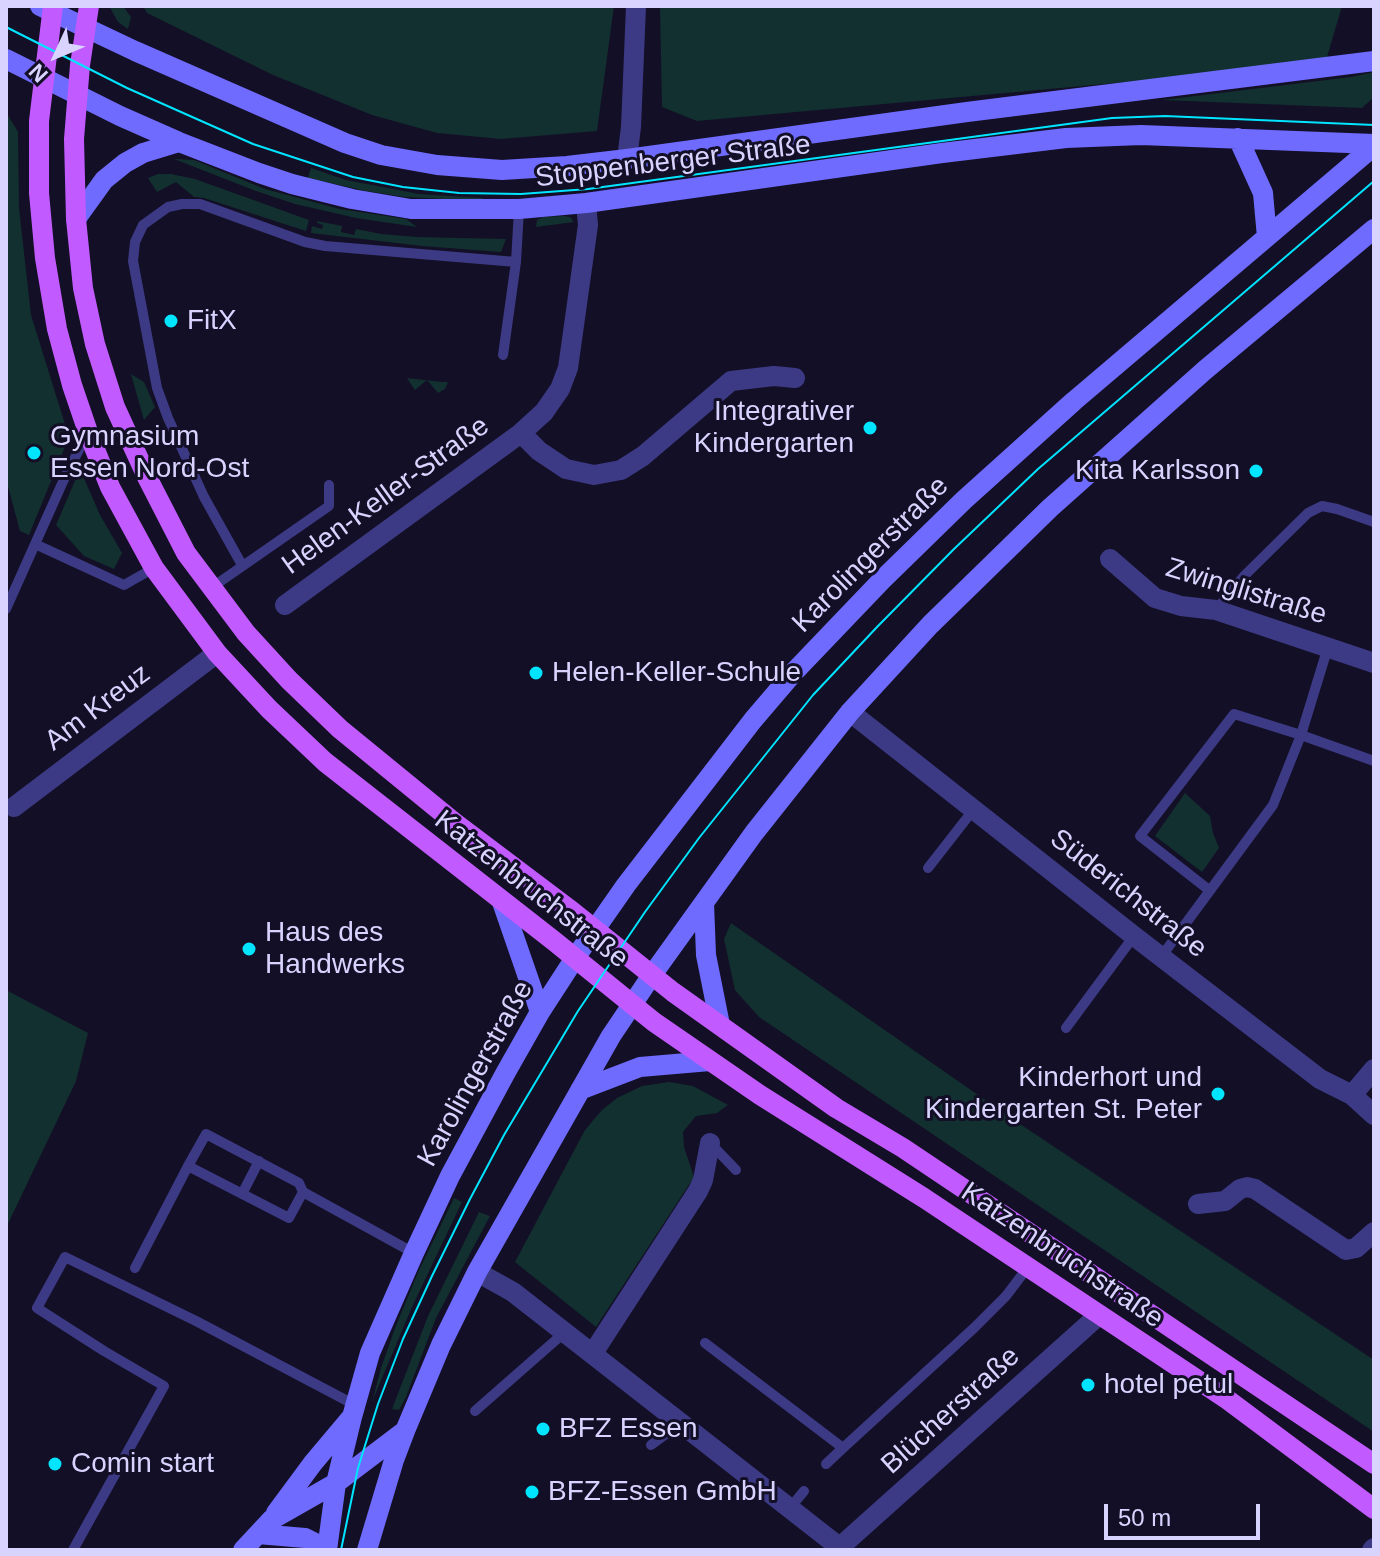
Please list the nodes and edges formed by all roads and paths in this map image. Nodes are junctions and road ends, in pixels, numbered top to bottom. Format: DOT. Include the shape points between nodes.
graph roads {
  1 [pos="89,6"];
  2 [pos="636,6"];
  3 [pos="48,8"];
  4 [pos="85,28"];
  5 [pos="6,59"];
  6 [pos="1374,61"];
  7 [pos="43,77"];
  8 [pos="77,94"];
  9 [pos="1238,138"];
  10 [pos="179,142"];
  11 [pos="1374,145"];
  12 [pos="627,159"];
  13 [pos="586,203"];
  14 [pos="519,209"];
  15 [pos="76,219"];
  16 [pos="1374,229"];
  17 [pos="1267,237"];
  18 [pos="516,262"];
  19 [pos="503,355"];
  20 [pos="795,378"];
  21 [pos="88,432"];
  22 [pos="521,433"];
  23 [pos="329,485"];
  24 [pos="1374,522"];
  25 [pos="35,544"];
  26 [pos="1110,559"];
  27 [pos="242,565"];
  28 [pos="154,568"];
  29 [pos="211,588"];
  30 [pos="285,605"];
  31 [pos="6,609"];
  32 [pos="1216,610"];
  33 [pos="1328,647"];
  34 [pos="217,653"];
  35 [pos="1374,663"];
  36 [pos="850,712"];
  37 [pos="1301,735"];
  38 [pos="1374,761"];
  39 [pos="14,807"];
  40 [pos="974,809"];
  41 [pos="928,868"];
  42 [pos="1209,890"];
  43 [pos="502,902"];
  44 [pos="704,903"];
  45 [pos="595,930"];
  46 [pos="1134,936"];
  47 [pos="1161,957"];
  48 [pos="575,958"];
  49 [pos="652,975"];
  50 [pos="632,1005"];
  51 [pos="540,1012"];
  52 [pos="720,1025"];
  53 [pos="1066,1028"];
  54 [pos="710,1061"];
  55 [pos="1374,1069"];
  56 [pos="580,1090"];
  57 [pos="1352,1095"];
  58 [pos="1374,1115"];
  59 [pos="710,1143"];
  60 [pos="259,1161"];
  61 [pos="188,1166"];
  62 [pos="736,1170"];
  63 [pos="303,1192"];
  64 [pos="242,1194"];
  65 [pos="1198,1204"];
  66 [pos="1374,1232"];
  67 [pos="414,1253"];
  68 [pos="1028,1267"];
  69 [pos="135,1268"];
  70 [pos="477,1272"];
  71 [pos="1099,1315"];
  72 [pos="565,1332"];
  73 [pos="705,1343"];
  74 [pos="593,1353"];
  75 [pos="354,1411"];
  76 [pos="475,1411"];
  77 [pos="681,1423"];
  78 [pos="405,1431"];
  79 [pos="651,1445"];
  80 [pos="843,1448"];
  81 [pos="826,1464"];
  82 [pos="1374,1464"];
  83 [pos="336,1483"];
  84 [pos="804,1491"];
  85 [pos="790,1508"];
  86 [pos="1374,1509"];
  87 [pos="265,1527"];
  88 [pos="327,1549"];
  89 [pos="840,1549"];
  90 [pos="73,1550"];
  91 [pos="243,1550"];
  92 [pos="367,1550"];
  1 -- 4 [label="main road, Katzenbruchstraße"];
  2 -- 12 [label="street"];
  3 -- 4 [label="main road, Stoppenberger Straße"];
  3 -- 7 [label="main road, Katzenbruchstraße"];
  4 -- 8 [label="main road, Katzenbruchstraße"];
  4 -- 12 [label="main road, Stoppenberger Straße" via="381,155 502,170"];
  5 -- 7 [label="main road, Stoppenberger Straße"];
  6 -- 12 [label="main road, Stoppenberger Straße"];
  7 -- 8 [label="main road, Stoppenberger Straße"];
  7 -- 21 [label="main road, Katzenbruchstraße" via="39,193 45,258 57,329"];
  8 -- 10 [label="main road, Stoppenberger Straße"];
  8 -- 15 [label="main road, Katzenbruchstraße"];
  9 -- 11 [label="main road, Stoppenberger Straße"];
  9 -- 13 [label="main road, Stoppenberger Straße" via="1066,138"];
  9 -- 17 [label="main road" via="1263,193"];
  10 -- 14 [label="main road, Stoppenberger Straße" via="281,181 352,199 411,209"];
  10 -- 15 [label="main road" via="125,163 104,180"];
  11 -- 17 [label="main road, Karolingerstraße"];
  13 -- 14 [label="main road, Stoppenberger Straße"];
  13 -- 22 [label="street, Helen-Keller-Straße" via="588,225 568,368 544,412"];
  14 -- 18 [label="lane"];
  15 -- 29 [label="main road, Katzenbruchstraße" via="83,288 115,407 186,553"];
  16 -- 36 [label="main road" via="1093,468 930,625"];
  17 -- 45 [label="main road, Karolingerstraße" via="1074,401 882,580 753,720"];
  18 -- 19 [label="lane"];
  18 -- 27 [label="lane" via="325,246 200,204 168,207 143,225 133,261 157,388 204,497"];
  20 -- 22 [label="street, Helen-Keller-Straße" via="731,381 621,470 594,475 566,469"];
  21 -- 25 [label="lane"];
  21 -- 28 [label="main road, Katzenbruchstraße" via="110,487"];
  22 -- 30 [label="street, Helen-Keller-Straße"];
  23 -- 27 [label="lane" via="329,506"];
  24 -- 32 [label="lane" via="1322,506 1308,513"];
  25 -- 28 [label="lane" via="124,585"];
  25 -- 31 [label="lane"];
  26 -- 32 [label="street, Zwinglistraße" via="1155,598"];
  27 -- 29 [label="lane"];
  28 -- 34 [label="main road, Katzenbruchstraße"];
  29 -- 45 [label="main road, Katzenbruchstraße" via="266,656 340,729"];
  32 -- 33 [label="street, Zwinglistraße"];
  33 -- 35 [label="street, Zwinglistraße"];
  33 -- 37 [label="lane"];
  34 -- 39 [label="street, Am Kreuz"];
  34 -- 43 [label="main road, Katzenbruchstraße" via="325,762"];
  36 -- 40 [label="street, Süderichstraße"];
  36 -- 44 [label="main road"];
  37 -- 38 [label="lane"];
  37 -- 42 [label="lane" via="1273,805"];
  37 -- 42 [label="lane" via="1234,714 1140,836"];
  40 -- 41 [label="lane"];
  40 -- 46 [label="street, Süderichstraße"];
  42 -- 47 [label="lane"];
  43 -- 48 [label="main road, Katzenbruchstraße"];
  43 -- 51 [label="main road"];
  44 -- 49 [label="main road"];
  44 -- 52 [label="main road" via="706,955"];
  45 -- 48 [label="main road, Karolingerstraße"];
  45 -- 49 [label="main road, Katzenbruchstraße"];
  46 -- 47 [label="street, Süderichstraße"];
  46 -- 53 [label="lane"];
  47 -- 57 [label="street, Süderichstraße" via="1320,1079"];
  48 -- 50 [label="main road, Katzenbruchstraße"];
  48 -- 51 [label="main road, Karolingerstraße"];
  49 -- 50 [label="main road"];
  49 -- 52 [label="main road, Katzenbruchstraße"];
  50 -- 54 [label="main road, Katzenbruchstraße"];
  50 -- 56 [label="main road"];
  51 -- 67 [label="main road, Karolingerstraße"];
  52 -- 82 [label="main road, Katzenbruchstraße" via="836,1108"];
  54 -- 56 [label="main road" via="640,1067"];
  54 -- 68 [label="main road, Katzenbruchstraße"];
  55 -- 57 [label="street"];
  56 -- 70 [label="main road"];
  57 -- 58 [label="street, Süderichstraße"];
  59 -- 62 [label="lane"];
  59 -- 74 [label="street" via="698,1191"];
  60 -- 61 [label="lane" via="206,1134"];
  60 -- 63 [label="lane" via="299,1183"];
  60 -- 64 [label="lane"];
  61 -- 64 [label="lane"];
  61 -- 69 [label="lane"];
  63 -- 64 [label="lane" via="289,1218"];
  63 -- 67 [label="lane"];
  65 -- 66 [label="street" via="1225,1201 1247,1187 1346,1250"];
  67 -- 75 [label="main road, Karolingerstraße" via="370,1353"];
  68 -- 71 [label="main road, Katzenbruchstraße"];
  68 -- 80 [label="lane" via="974,1328"];
  70 -- 72 [label="street, Blücherstraße"];
  70 -- 78 [label="main road"];
  71 -- 86 [label="main road, Katzenbruchstraße" via="1228,1400"];
  71 -- 89 [label="street, Blücherstraße"];
  72 -- 74 [label="street, Blücherstraße"];
  72 -- 76 [label="lane"];
  73 -- 80 [label="lane"];
  74 -- 77 [label="street, Blücherstraße"];
  75 -- 83 [label="main road, Karolingerstraße"];
  75 -- 87 [label="main road"];
  75 -- 90 [label="lane" via="196,1321 65,1257 37,1308 164,1386"];
  77 -- 79 [label="lane"];
  77 -- 85 [label="street, Blücherstraße"];
  78 -- 83 [label="main road"];
  78 -- 92 [label="main road"];
  80 -- 81 [label="lane"];
  83 -- 87 [label="main road"];
  83 -- 88 [label="main road, Karolingerstraße"];
  84 -- 85 [label="lane"];
  85 -- 89 [label="street, Blücherstraße"];
  87 -- 88 [label="main road"];
  87 -- 91 [label="main road"];
}
